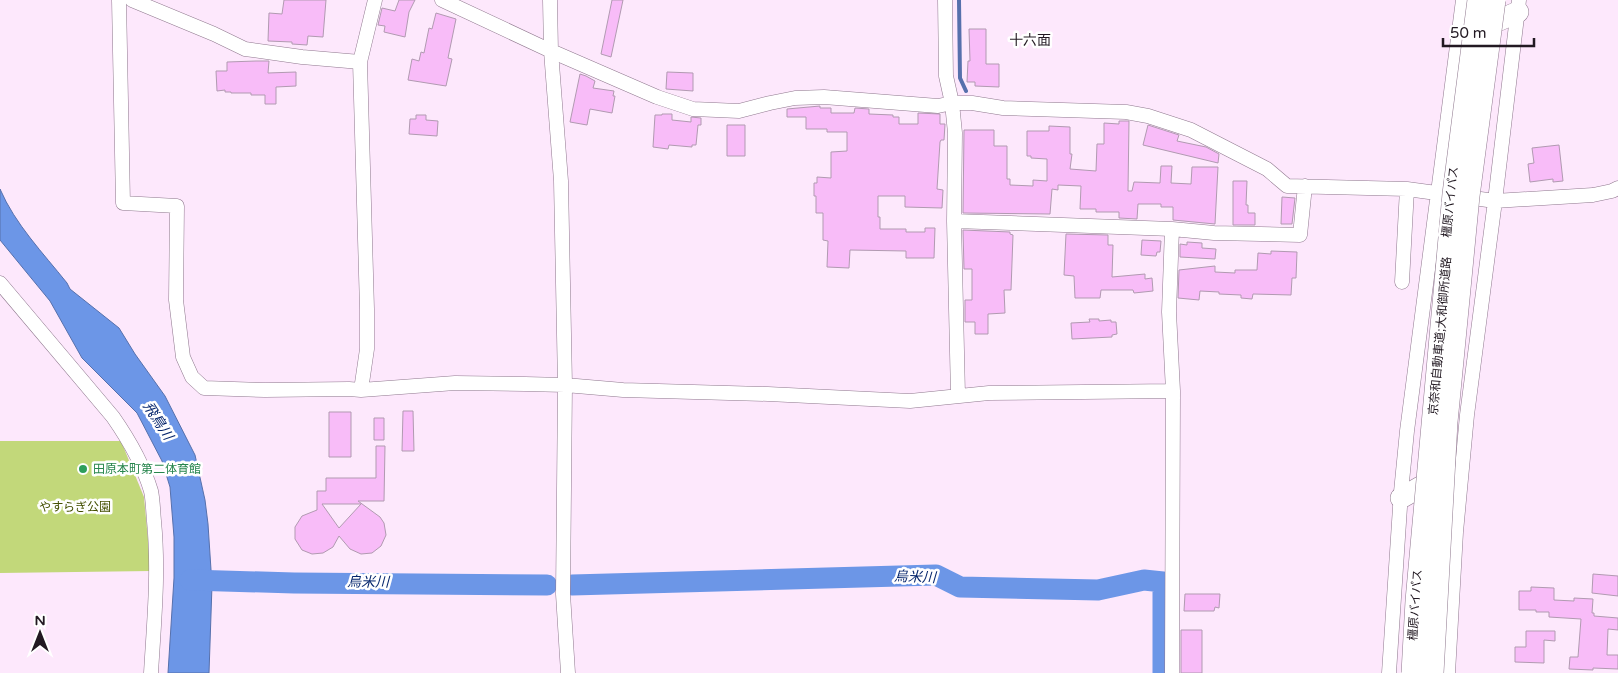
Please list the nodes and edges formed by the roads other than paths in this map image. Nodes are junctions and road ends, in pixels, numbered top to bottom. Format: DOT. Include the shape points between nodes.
graph roads {
  1 [pos="119,0"];
  2 [pos="132,0"];
  3 [pos="375,0"];
  4 [pos="442,0"];
  5 [pos="550,0"];
  6 [pos="945,0"];
  7 [pos="1463,0"];
  8 [pos="1477,0"];
  9 [pos="1496,0"];
  10 [pos="1519,6"];
  11 [pos="1496,22"];
  12 [pos="551,51"];
  13 [pos="360,62"];
  14 [pos="952,103"];
  15 [pos="1306,186"];
  16 [pos="1618,188"];
  17 [pos="1407,189"];
  18 [pos="1444,193"];
  19 [pos="1474,198"];
  20 [pos="1496,201"];
  21 [pos="954,221"];
  22 [pos="1172,229"];
  23 [pos="1402,282"];
  24 [pos="0,284"];
  25 [pos="565,385"];
  26 [pos="361,390"];
  27 [pos="1173,391"];
  28 [pos="958,395"];
  29 [pos="1422,486"];
  30 [pos="1401,498"];
  31 [pos="151,673"];
  32 [pos="568,673"];
  33 [pos="1172,673"];
  34 [pos="1389,673"];
  35 [pos="1411,673"];
  36 [pos="1433,673"];
  37 [pos="1437,673"];
  38 [pos="1448,673"];
  1 -- 26 [label="street" via="124,203 177,206 176,300 184,357 192,377 210,389"];
  2 -- 13 [label="street" via="245,49"];
  3 -- 13 [label="street"];
  4 -- 12 [label="street"];
  5 -- 12 [label="street"];
  6 -- 14 [label="street" via="946,76"];
  7 -- 18 [label="street"];
  8 -- 18 [label="highway, 橿原バイパス"];
  8 -- 35 [label="highway, 京奈和自動車道;大和御所道路, bridge" via="1452,203"];
  9 -- 11 [label="highway, 橿原バイパス"];
  9 -- 36 [label="highway, 京奈和自動車道;大和御所道路, bridge" via="1469,196 1447,422"];
  10 -- 11 [label="highway"];
  10 -- 20 [label="street"];
  11 -- 19 [label="highway, 橿原バイパス"];
  12 -- 14 [label="street" via="656,97 693,109 739,111 795,98 824,97 938,106"];
  12 -- 25 [label="street" via="560,181"];
  13 -- 26 [label="street" via="367,309 367,350"];
  14 -- 15 [label="street" via="1126,112 1148,116 1191,130 1267,169 1287,186"];
  14 -- 21 [label="street"];
  15 -- 17 [label="street"];
  15 -- 22 [label="street" via="1300,235"];
  16 -- 20 [label="street" via="1593,195"];
  17 -- 18 [label="street"];
  17 -- 23 [label="street"];
  18 -- 19 [label="street"];
  18 -- 29 [label="highway, 橿原バイパス"];
  18 -- 30 [label="street" via="1411,404"];
  19 -- 20 [label="street"];
  19 -- 37 [label="highway, 橿原バイパス" via="1452,422"];
  20 -- 38 [label="street" via="1467,415"];
  21 -- 22 [label="street"];
  21 -- 28 [label="street"];
  22 -- 27 [label="street" via="1169,312"];
  24 -- 31 [label="street" via="113,417 141,464 151,492 156,538 157,579"];
  25 -- 26 [label="street" via="455,383"];
  25 -- 28 [label="street" via="910,402"];
  25 -- 32 [label="street" via="563,594"];
  27 -- 28 [label="street"];
  27 -- 33 [label="street"];
  29 -- 30 [label="highway"];
  29 -- 35 [label="highway, 橿原バイパス"];
  30 -- 34 [label="street"];
}
